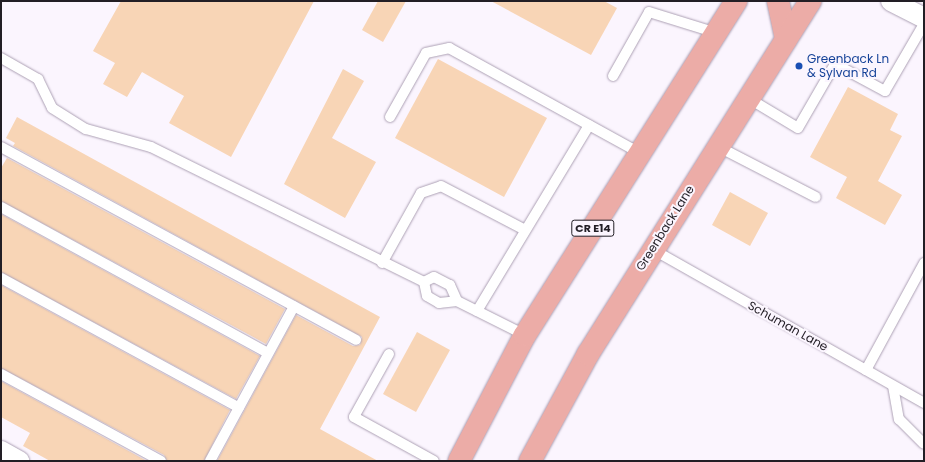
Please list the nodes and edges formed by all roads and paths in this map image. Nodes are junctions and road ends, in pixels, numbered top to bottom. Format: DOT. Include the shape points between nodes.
graph roads {
  1 [pos="736,1"];
  2 [pos="778,1"];
  3 [pos="810,1"];
  4 [pos="891,1"];
  5 [pos="924,18"];
  6 [pos="924,24"];
  7 [pos="717,33"];
  8 [pos="786,39"];
  9 [pos="1,58"];
  10 [pos="613,76"];
  11 [pos="748,98"];
  12 [pos="390,117"];
  13 [pos="588,125"];
  14 [pos="717,146"];
  15 [pos="1,147"];
  16 [pos="640,153"];
  17 [pos="816,197"];
  18 [pos="1,207"];
  19 [pos="525,230"];
  20 [pos="652,249"];
  21 [pos="382,263"];
  22 [pos="924,263"];
  23 [pos="1,278"];
  24 [pos="424,282"];
  25 [pos="457,301"];
  26 [pos="294,306"];
  27 [pos="477,311"];
  28 [pos="525,335"];
  29 [pos="356,340"];
  30 [pos="268,353"];
  31 [pos="389,354"];
  32 [pos="866,370"];
  33 [pos="1,374"];
  34 [pos="893,386"];
  35 [pos="924,403"];
  36 [pos="239,408"];
  37 [pos="924,444"];
  38 [pos="161,461"];
  39 [pos="210,461"];
  40 [pos="434,461"];
  41 [pos="459,461"];
  42 [pos="530,461"];
  1 -- 7 [label="main road, CR E14"];
  2 -- 8 [label="main road"];
  3 -- 8 [label="main road, Greenback Lane"];
  4 -- 5 [label="street"];
  6 -- 11 [label="lane" via="885,92 835,64 798,128"];
  7 -- 10 [label="lane" via="649,12"];
  7 -- 16 [label="main road, CR E14"];
  8 -- 11 [label="main road, Greenback Lane"];
  9 -- 21 [label="lane" via="38,79 52,108 86,129 151,147"];
  11 -- 14 [label="main road, Greenback Lane"];
  12 -- 13 [label="lane" via="426,53 449,48"];
  13 -- 16 [label="lane"];
  13 -- 19 [label="lane"];
  14 -- 17 [label="lane"];
  14 -- 20 [label="main road, Greenback Lane"];
  15 -- 26 [label="lane"];
  16 -- 28 [label="main road, CR E14"];
  18 -- 30 [label="lane"];
  19 -- 21 [label="lane" via="441,186 421,193"];
  19 -- 27 [label="lane"];
  20 -- 32 [label="lane, Schuman Lane"];
  20 -- 42 [label="main road, Greenback Lane" via="588,354"];
  21 -- 24 [label="lane"];
  22 -- 32 [label="lane"];
  23 -- 36 [label="lane"];
  24 -- 25 [label="lane" via="427,296 439,303"];
  24 -- 25 [label="lane" via="434,277 450,285"];
  25 -- 27 [label="lane"];
  26 -- 29 [label="lane"];
  26 -- 30 [label="lane"];
  27 -- 28 [label="lane"];
  28 -- 41 [label="main road, CR E14"];
  30 -- 36 [label="lane"];
  31 -- 40 [label="lane" via="354,417"];
  32 -- 34 [label="lane, Schuman Lane"];
  33 -- 38 [label="lane"];
  34 -- 35 [label="lane, Schuman Lane"];
  34 -- 37 [label="lane" via="899,419"];
  36 -- 39 [label="lane"];
}
